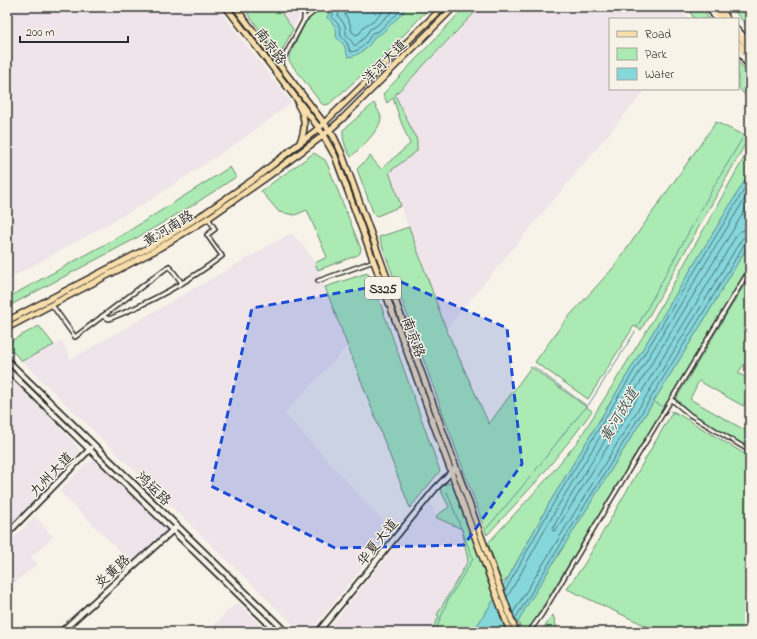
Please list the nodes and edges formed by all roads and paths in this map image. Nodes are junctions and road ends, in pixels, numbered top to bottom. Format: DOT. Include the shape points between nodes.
graph roads {
  1 [pos="226,7"];
  2 [pos="235,7"];
  3 [pos="301,7"];
  4 [pos="319,7"];
  5 [pos="444,7"];
  6 [pos="454,7"];
  7 [pos="711,7"];
  8 [pos="721,7"];
  9 [pos="314,11"];
  10 [pos="304,12"];
  11 [pos="716,18"];
  12 [pos="720,18"];
  13 [pos="728,18"];
  14 [pos="304,20"];
  15 [pos="739,31"];
  16 [pos="739,35"];
  17 [pos="739,44"];
  18 [pos="750,44"];
  19 [pos="750,49"];
  20 [pos="739,52"];
  21 [pos="750,57"];
  22 [pos="269,63"];
  23 [pos="280,65"];
  24 [pos="750,68"];
  25 [pos="324,123"];
  26 [pos="319,128"];
  27 [pos="329,130"];
  28 [pos="324,135"];
  29 [pos="299,144"];
  30 [pos="208,218"];
  31 [pos="380,259"];
  32 [pos="374,262"];
  33 [pos="750,269"];
  34 [pos="318,281"];
  35 [pos="182,283"];
  36 [pos="52,305"];
  37 [pos="102,316"];
  38 [pos="7,321"];
  39 [pos="7,328"];
  40 [pos="7,360"];
  41 [pos="7,369"];
  42 [pos="672,400"];
  43 [pos="94,445"];
  44 [pos="90,450"];
  45 [pos="750,451"];
  46 [pos="453,469"];
  47 [pos="177,526"];
  48 [pos="173,531"];
  49 [pos="7,534"];
  50 [pos="60,632"];
  51 [pos="277,632"];
  52 [pos="286,632"];
  53 [pos="318,632"];
  54 [pos="510,632"];
  55 [pos="516,632"];
  56 [pos="529,632"];
  1 -- 22 [label="main road, 南京路 / S325"];
  2 -- 23 [label="main road, 南京路 / S325"];
  3 -- 10 [label="street"];
  4 -- 9 [label="street"];
  5 -- 25 [label="main road, 洋河大道"];
  6 -- 27 [label="main road, 洋河大道"];
  7 -- 11 [label="street"];
  7 -- 12 [label="highway"];
  8 -- 13 [label="highway"];
  9 -- 10 [label="street"];
  9 -- 14 [label="street"];
  10 -- 14 [label="street"];
  14 -- 23 [label="street"];
  15 -- 18 [label="street"];
  16 -- 19 [label="highway"];
  17 -- 21 [label="highway"];
  20 -- 24 [label="street"];
  22 -- 26 [label="main road, 南京路 / S325"];
  22 -- 29 [label="main road" via="303,114 305,128"];
  23 -- 25 [label="main road, 南京路 / S325"];
  25 -- 26 [label="main road, 黄河南路"];
  25 -- 27 [label="main road, 南京路 / S325"];
  26 -- 28 [label="main road, 南京路 / S325"];
  26 -- 29 [label="main road, 黄河南路"];
  27 -- 28 [label="main road, 黄河南路"];
  27 -- 31 [label="main road, 南京路 / S325" via="342,154"];
  28 -- 30 [label="main road, 黄河南路"];
  28 -- 32 [label="main road, 南京路 / S325" via="335,156"];
  29 -- 38 [label="main road, 黄河南路" via="205,214 152,246"];
  30 -- 35 [label="street" via="215,229 207,235 222,256"];
  30 -- 36 [label="main road, 黄河南路" via="154,251"];
  31 -- 32 [label="street"];
  31 -- 46 [label="main road, 南京路 / S325"];
  32 -- 34 [label="street"];
  32 -- 46 [label="main road, 南京路 / S325"];
  33 -- 42 [label="street"];
  35 -- 37 [label="street" via="108,319"];
  35 -- 37 [label="street" via="169,266"];
  36 -- 37 [label="street" via="75,337"];
  36 -- 39 [label="main road, 黄河南路"];
  40 -- 43 [label="street, 鸿运路"];
  41 -- 44 [label="street, 鸿运路"];
  42 -- 45 [label="street" via="690,415"];
  42 -- 56 [label="street"];
  43 -- 44 [label="street, 九州大道"];
  43 -- 47 [label="street, 鸿运路"];
  44 -- 48 [label="street, 鸿运路"];
  44 -- 49 [label="street, 九州大道"];
  46 -- 53 [label="street, 华夏大道"];
  46 -- 54 [label="main road, 南京路 / S325"];
  46 -- 55 [label="main road, 南京路 / S325" via="483,541"];
  47 -- 48 [label="street, 炎黄路"];
  47 -- 52 [label="street, 鸿运路"];
  48 -- 50 [label="street, 炎黄路"];
  48 -- 51 [label="street, 鸿运路"];
}
